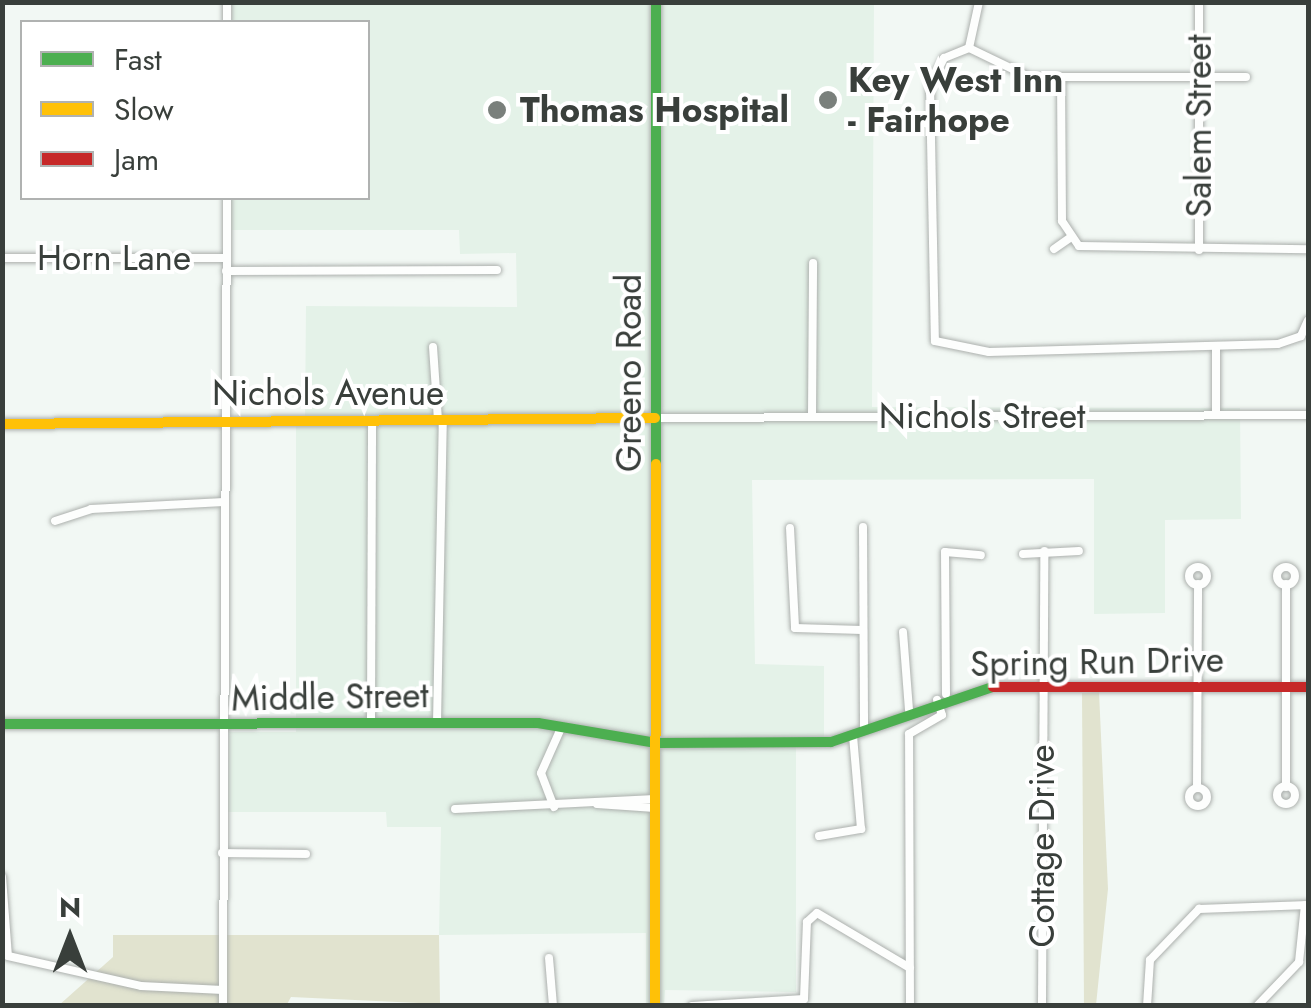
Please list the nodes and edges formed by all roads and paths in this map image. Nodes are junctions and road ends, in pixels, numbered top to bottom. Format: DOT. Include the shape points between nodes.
graph roads {
  1 [pos="656,2"];
  2 [pos="970,2"];
  3 [pos="980,2"];
  4 [pos="1199,2"];
  5 [pos="974,13"];
  6 [pos="970,48"];
  7 [pos="1199,77"];
  8 [pos="1246,77"];
  9 [pos="1060,78"];
  10 [pos="227,200"];
  11 [pos="1070,238"];
  12 [pos="1054,249"];
  13 [pos="1308,249"];
  14 [pos="1199,250"];
  15 [pos="2,258"];
  16 [pos="226,258"];
  17 [pos="813,263"];
  18 [pos="497,270"];
  19 [pos="226,271"];
  20 [pos="1308,320"];
  21 [pos="1216,346"];
  22 [pos="434,347"];
  23 [pos="1216,415"];
  24 [pos="1308,415"];
  25 [pos="812,416"];
  26 [pos="654,418"];
  27 [pos="225,421"];
  28 [pos="372,421"];
  29 [pos="440,421"];
  30 [pos="2,424"];
  31 [pos="224,502"];
  32 [pos="55,521"];
  33 [pos="863,527"];
  34 [pos="790,528"];
  35 [pos="1044,551"];
  36 [pos="1079,551"];
  37 [pos="1022,554"];
  38 [pos="981,555"];
  39 [pos="1198,584"];
  40 [pos="1286,584"];
  41 [pos="862,630"];
  42 [pos="903,632"];
  43 [pos="1042,686"];
  44 [pos="1198,686"];
  45 [pos="1286,687"];
  46 [pos="1308,687"];
  47 [pos="941,696"];
  48 [pos="909,710"];
  49 [pos="436,723"];
  50 [pos="2,724"];
  51 [pos="371,724"];
  52 [pos="222,726"];
  53 [pos="562,726"];
  54 [pos="864,731"];
  55 [pos="852,736"];
  56 [pos="656,743"];
  57 [pos="1286,787"];
  58 [pos="1197,788"];
  59 [pos="655,803"];
  60 [pos="554,807"];
  61 [pos="455,809"];
  62 [pos="819,836"];
  63 [pos="222,853"];
  64 [pos="306,854"];
  65 [pos="2,877"];
  66 [pos="1307,905"];
  67 [pos="550,958"];
  68 [pos="910,968"];
  69 [pos="222,990"];
  70 [pos="804,1002"];
  71 [pos="223,1006"];
  72 [pos="553,1006"];
  73 [pos="655,1006"];
  74 [pos="692,1006"];
  75 [pos="910,1006"];
  76 [pos="1042,1006"];
  77 [pos="1146,1006"];
  78 [pos="1257,1006"];
  1 -- 26 [label="street, Greeno Road"];
  2 -- 5 [label="street"];
  3 -- 5 [label="street"];
  4 -- 7 [label="street, Salem Street"];
  5 -- 6 [label="street"];
  6 -- 9 [label="street" via="1016,74"];
  6 -- 21 [label="street" via="944,58 930,86 930,330 959,351"];
  7 -- 8 [label="street"];
  7 -- 9 [label="street"];
  7 -- 14 [label="street, Salem Street"];
  9 -- 11 [label="street"];
  10 -- 16 [label="street"];
  11 -- 12 [label="street"];
  11 -- 14 [label="street" via="1092,250"];
  13 -- 14 [label="street"];
  15 -- 16 [label="street, Horn Lane"];
  16 -- 19 [label="street"];
  17 -- 25 [label="street"];
  18 -- 19 [label="street"];
  19 -- 27 [label="street"];
  20 -- 21 [label="street" via="1292,342"];
  21 -- 23 [label="street"];
  22 -- 29 [label="street"];
  23 -- 24 [label="street, Nichols Street"];
  23 -- 25 [label="street, Nichols Street"];
  25 -- 26 [label="street, Nichols Street"];
  26 -- 29 [label="street, Nichols Avenue"];
  26 -- 56 [label="street, Greeno Road"];
  27 -- 28 [label="street, Nichols Avenue"];
  27 -- 30 [label="street, Nichols Avenue"];
  27 -- 31 [label="street"];
  28 -- 29 [label="street, Nichols Avenue"];
  28 -- 51 [label="street"];
  29 -- 49 [label="street"];
  31 -- 32 [label="street" via="91,509"];
  31 -- 52 [label="street"];
  33 -- 41 [label="street"];
  34 -- 41 [label="street" via="796,628"];
  35 -- 36 [label="street"];
  35 -- 37 [label="street"];
  35 -- 43 [label="street, Cottage Drive"];
  38 -- 47 [label="street" via="945,552"];
  39 -- 44 [label="street"];
  40 -- 45 [label="street"];
  41 -- 54 [label="street"];
  42 -- 48 [label="street"];
  43 -- 44 [label="street, Spring Run Drive"];
  43 -- 47 [label="street, Spring Run Drive"];
  43 -- 76 [label="street, Cottage Drive"];
  44 -- 45 [label="street, Spring Run Drive"];
  44 -- 58 [label="street"];
  45 -- 46 [label="street, Spring Run Drive"];
  45 -- 57 [label="street"];
  47 -- 48 [label="street, Spring Run Drive"];
  47 -- 68 [label="street" via="942,715 909,734"];
  48 -- 54 [label="street, Spring Run Drive"];
  49 -- 51 [label="street, Middle Street"];
  49 -- 53 [label="street, Middle Street"];
  50 -- 52 [label="street, Middle Street"];
  51 -- 52 [label="street, Middle Street"];
  52 -- 63 [label="street"];
  53 -- 56 [label="street, Middle Street"];
  53 -- 60 [label="street" via="541,773"];
  54 -- 55 [label="street, Spring Run Drive"];
  55 -- 56 [label="street, Spring Run Drive"];
  55 -- 62 [label="street" via="861,829"];
  56 -- 59 [label="street, Greeno Road"];
  59 -- 60 [label="street"];
  59 -- 73 [label="street, Greeno Road"];
  60 -- 61 [label="street"];
  63 -- 64 [label="street"];
  63 -- 69 [label="street"];
  65 -- 69 [label="street" via="8,956 141,986"];
  66 -- 77 [label="street" via="1199,910 1150,960"];
  66 -- 78 [label="street" via="1299,962"];
  67 -- 72 [label="street"];
  68 -- 70 [label="street" via="816,913 806,922"];
  68 -- 75 [label="street"];
  69 -- 71 [label="street"];
  70 -- 74 [label="street"];
}
